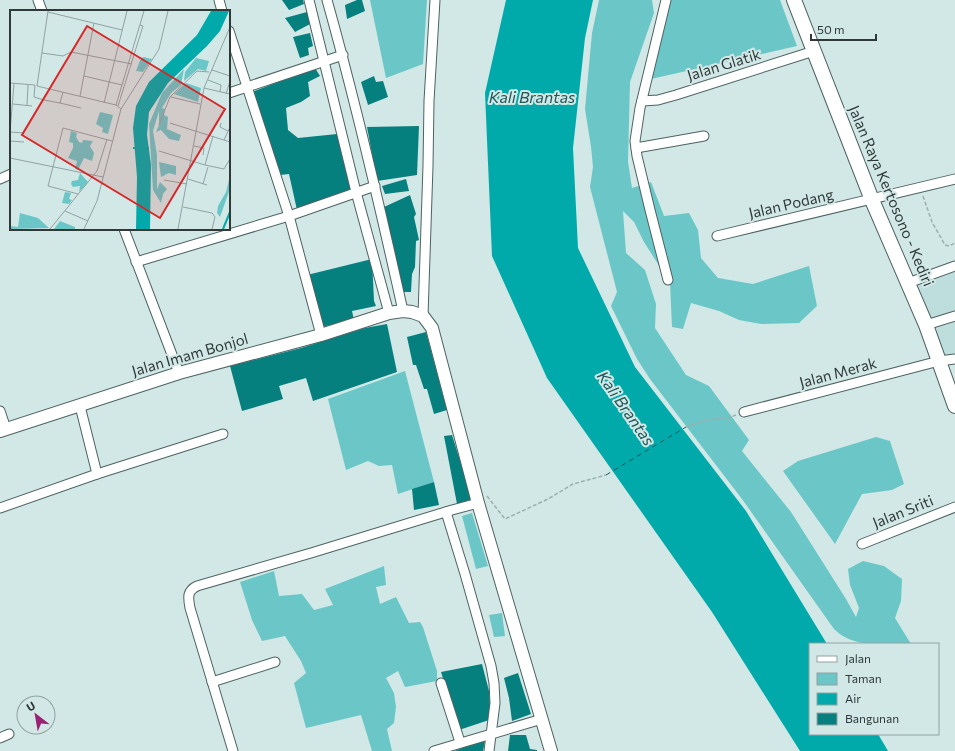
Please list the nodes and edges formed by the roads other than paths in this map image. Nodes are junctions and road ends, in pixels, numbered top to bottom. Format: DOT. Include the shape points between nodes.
graph roads {
  1 [pos="38,0"];
  2 [pos="219,0"];
  3 [pos="309,0"];
  4 [pos="327,0"];
  5 [pos="435,0"];
  6 [pos="666,0"];
  7 [pos="794,0"];
  8 [pos="42,10"];
  9 [pos="222,10"];
  10 [pos="230,34"];
  11 [pos="814,51"];
  12 [pos="343,55"];
  13 [pos="324,61"];
  14 [pos="247,87"];
  15 [pos="230,93"];
  16 [pos="642,101"];
  17 [pos="704,136"];
  18 [pos="636,148"];
  19 [pos="10,174"];
  20 [pos="0,179"];
  21 [pos="955,179"];
  22 [pos="375,186"];
  23 [pos="360,191"];
  24 [pos="872,200"];
  25 [pos="289,216"];
  26 [pos="124,230"];
  27 [pos="717,236"];
  28 [pos="136,262"];
  29 [pos="955,266"];
  30 [pos="668,280"];
  31 [pos="908,283"];
  32 [pos="396,312"];
  33 [pos="423,316"];
  34 [pos="955,316"];
  35 [pos="926,325"];
  36 [pos="321,336"];
  37 [pos="955,359"];
  38 [pos="940,361"];
  39 [pos="179,374"];
  40 [pos="80,406"];
  41 [pos="955,406"];
  42 [pos="0,410"];
  43 [pos="744,412"];
  44 [pos="3,430"];
  45 [pos="223,434"];
  46 [pos="97,474"];
  47 [pos="478,503"];
  48 [pos="955,507"];
  49 [pos="0,508"];
  50 [pos="449,511"];
  51 [pos="862,544"];
  52 [pos="274,662"];
  53 [pos="212,682"];
  54 [pos="441,683"];
  55 [pos="542,719"];
  56 [pos="9,734"];
  57 [pos="492,734"];
  58 [pos="0,738"];
  59 [pos="460,742"];
  60 [pos="233,751"];
  61 [pos="434,751"];
  62 [pos="489,751"];
  63 [pos="551,751"];
  1 -- 8 [label="street"];
  2 -- 9 [label="street"];
  3 -- 13 [label="street"];
  4 -- 12 [label="street"];
  5 -- 33 [label="street" via="429,101"];
  6 -- 16 [label="street"];
  7 -- 11 [label="highway, Jalan Raya Kertosono - Kediri"];
  10 -- 14 [label="street"];
  11 -- 16 [label="street, Jalan Glatik" via="676,95"];
  11 -- 24 [label="highway, Jalan Raya Kertosono - Kediri"];
  12 -- 13 [label="street"];
  12 -- 22 [label="street"];
  13 -- 14 [label="street"];
  13 -- 23 [label="street"];
  14 -- 15 [label="street"];
  14 -- 25 [label="street"];
  16 -- 18 [label="street" via="636,130"];
  17 -- 18 [label="street"];
  18 -- 30 [label="street"];
  19 -- 20 [label="street"];
  21 -- 24 [label="street, Jalan Podang"];
  22 -- 23 [label="street"];
  22 -- 32 [label="street"];
  23 -- 25 [label="street"];
  23 -- 32 [label="street"];
  24 -- 27 [label="street, Jalan Podang"];
  24 -- 31 [label="highway, Jalan Raya Kertosono - Kediri"];
  25 -- 28 [label="street"];
  25 -- 36 [label="street"];
  26 -- 28 [label="street"];
  28 -- 39 [label="street"];
  29 -- 31 [label="street"];
  31 -- 35 [label="highway, Jalan Raya Kertosono - Kediri"];
  32 -- 33 [label="main road" via="412,312"];
  32 -- 36 [label="main road, Jalan Imam Bonjol"];
  33 -- 47 [label="main road" via="432,328"];
  34 -- 35 [label="street"];
  35 -- 38 [label="highway, Jalan Raya Kertosono - Kediri"];
  36 -- 39 [label="main road, Jalan Imam Bonjol"];
  37 -- 38 [label="street, Jalan Merak"];
  38 -- 41 [label="highway, Jalan Raya Kertosono - Kediri"];
  38 -- 43 [label="street, Jalan Merak"];
  39 -- 40 [label="main road, Jalan Imam Bonjol"];
  40 -- 44 [label="main road, Jalan Imam Bonjol"];
  40 -- 46 [label="street"];
  42 -- 44 [label="street"];
  45 -- 46 [label="street"];
  46 -- 49 [label="street"];
  47 -- 50 [label="street"];
  47 -- 55 [label="main road"];
  48 -- 51 [label="street, Jalan Sriti"];
  50 -- 53 [label="street" via="193,588 188,593 189,602"];
  50 -- 57 [label="street" via="491,666 495,703"];
  52 -- 53 [label="street"];
  53 -- 60 [label="street"];
  54 -- 59 [label="street"];
  55 -- 57 [label="street"];
  55 -- 63 [label="main road"];
  56 -- 58 [label="street"];
  57 -- 59 [label="street"];
  57 -- 62 [label="street"];
  59 -- 61 [label="street"];
}
